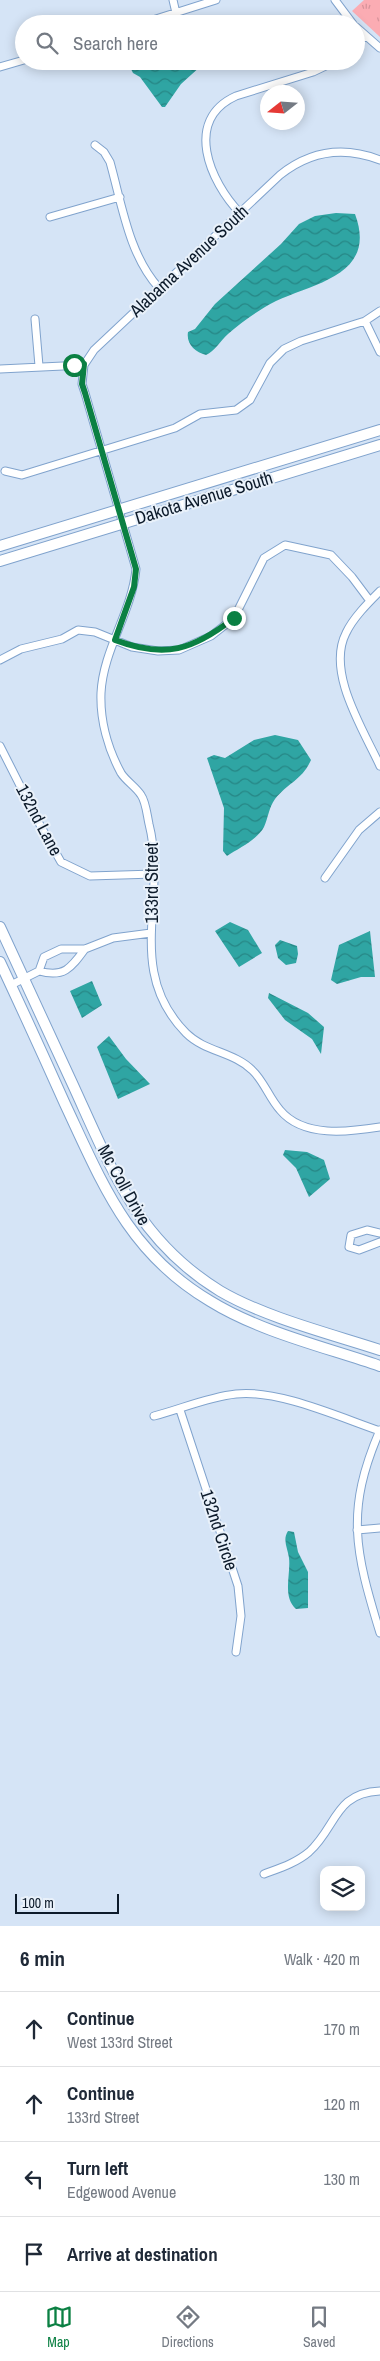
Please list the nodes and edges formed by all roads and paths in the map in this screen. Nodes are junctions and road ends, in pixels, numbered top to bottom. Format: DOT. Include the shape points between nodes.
graph roads {
  1 [pos="173,0"];
  2 [pos="216,0"];
  3 [pos="335,0"];
  4 [pos="176,12"];
  5 [pos="167,15"];
  6 [pos="346,15"];
  7 [pos="365,36"];
  8 [pos="380,48"];
  9 [pos="15,63"];
  10 [pos="0,67"];
  11 [pos="317,70"];
  12 [pos="95,145"];
  13 [pos="380,160"];
  14 [pos="120,197"];
  15 [pos="240,213"];
  16 [pos="50,217"];
  17 [pos="159,288"];
  18 [pos="380,311"];
  19 [pos="35,319"];
  20 [pos="365,321"];
  21 [pos="380,352"];
  22 [pos="84,364"];
  23 [pos="39,366"];
  24 [pos="0,369"];
  25 [pos="380,430"];
  26 [pos="380,445"];
  27 [pos="101,451"];
  28 [pos="5,471"];
  29 [pos="118,511"];
  30 [pos="122,524"];
  31 [pos="0,546"];
  32 [pos="0,561"];
  33 [pos="380,591"];
  34 [pos="370,602"];
  35 [pos="115,640"];
  36 [pos="0,660"];
  37 [pos="0,746"];
  38 [pos="380,766"];
  39 [pos="380,812"];
  40 [pos="154,874"];
  41 [pos="324,878"];
  42 [pos="0,927"];
  43 [pos="151,933"];
  44 [pos="85,949"];
  45 [pos="0,962"];
  46 [pos="38,971"];
  47 [pos="24,978"];
  48 [pos="11,985"];
  49 [pos="380,1127"];
  50 [pos="380,1233"];
  51 [pos="380,1242"];
  52 [pos="380,1350"];
  53 [pos="380,1366"];
  54 [pos="180,1410"];
  55 [pos="154,1416"];
  56 [pos="380,1430"];
  57 [pos="380,1528"];
  58 [pos="357,1530"];
  59 [pos="380,1633"];
  60 [pos="236,1652"];
  61 [pos="380,1791"];
  62 [pos="264,1874"];
  1 -- 4 [label="street"];
  2 -- 4 [label="street"];
  3 -- 6 [label="street"];
  4 -- 5 [label="street"];
  7 -- 8 [label="street"];
  9 -- 10 [label="street"];
  11 -- 15 [label="street" via="236,96 226,101 212,117 206,137 209,158 221,190"];
  12 -- 14 [label="street" via="110,162"];
  13 -- 15 [label="street, Alabama Avenue South" via="349,151 311,156 289,168"];
  14 -- 16 [label="street"];
  14 -- 17 [label="street" via="138,259"];
  15 -- 17 [label="street, Alabama Avenue South"];
  17 -- 22 [label="street, Alabama Avenue South" via="94,350"];
  18 -- 20 [label="street"];
  19 -- 23 [label="street"];
  20 -- 21 [label="street"];
  20 -- 27 [label="street" via="284,349 270,363 250,400 236,410 200,414 175,428"];
  22 -- 23 [label="street"];
  22 -- 27 [label="street, 133rd Street" via="82,384"];
  23 -- 24 [label="street"];
  25 -- 29 [label="main road, Dakota Avenue South"];
  26 -- 30 [label="main road, Dakota Avenue South"];
  27 -- 28 [label="street" via="22,475"];
  27 -- 29 [label="street, 133rd Street"];
  29 -- 30 [label="street, 133rd Street"];
  29 -- 31 [label="main road, Dakota Avenue South"];
  30 -- 32 [label="main road, Dakota Avenue South"];
  30 -- 35 [label="street, 133rd Street" via="136,569 134,587"];
  33 -- 34 [label="street"];
  34 -- 35 [label="street" via="331,555 285,545 264,558 234,618 211,636 179,650 158,651 132,647"];
  34 -- 38 [label="street" via="346,633 339,660 342,682"];
  35 -- 36 [label="street" via="95,632 78,630 62,639 21,649"];
  35 -- 40 [label="street, 133rd Street" via="101,692 102,723 122,774 142,796 152,833"];
  37 -- 40 [label="street, 132nd Lane" via="61,862 90,876"];
  39 -- 41 [label="street" via="359,830"];
  40 -- 43 [label="street, 133rd Street"];
  42 -- 47 [label="main road, Mc Coll Drive"];
  43 -- 44 [label="street" via="113,938"];
  43 -- 49 [label="street, 133rd Street" via="156,987 169,1014 188,1036 252,1069 280,1111 300,1124 323,1132"];
  44 -- 46 [label="street" via="61,949 44,957"];
  44 -- 46 [label="street" via="72,967 53,975"];
  45 -- 48 [label="main road, Mc Coll Drive"];
  46 -- 47 [label="street"];
  47 -- 48 [label="street"];
  47 -- 52 [label="main road, Mc Coll Drive" via="115,1177 140,1218 169,1252 194,1273 235,1299"];
  48 -- 53 [label="main road, Mc Coll Drive" via="102,1183 127,1226 158,1262 198,1294 235,1314"];
  50 -- 51 [label="street" via="367,1230 351,1234 349,1247 359,1250"];
  54 -- 55 [label="street"];
  54 -- 56 [label="street" via="223,1396 255,1393"];
  54 -- 60 [label="street, 132nd Circle" via="238,1586 241,1616"];
  56 -- 58 [label="street" via="363,1476"];
  57 -- 58 [label="street"];
  58 -- 59 [label="street" via="361,1566"];
  61 -- 62 [label="street" via="363,1792 345,1804 311,1851 294,1863"];
}
